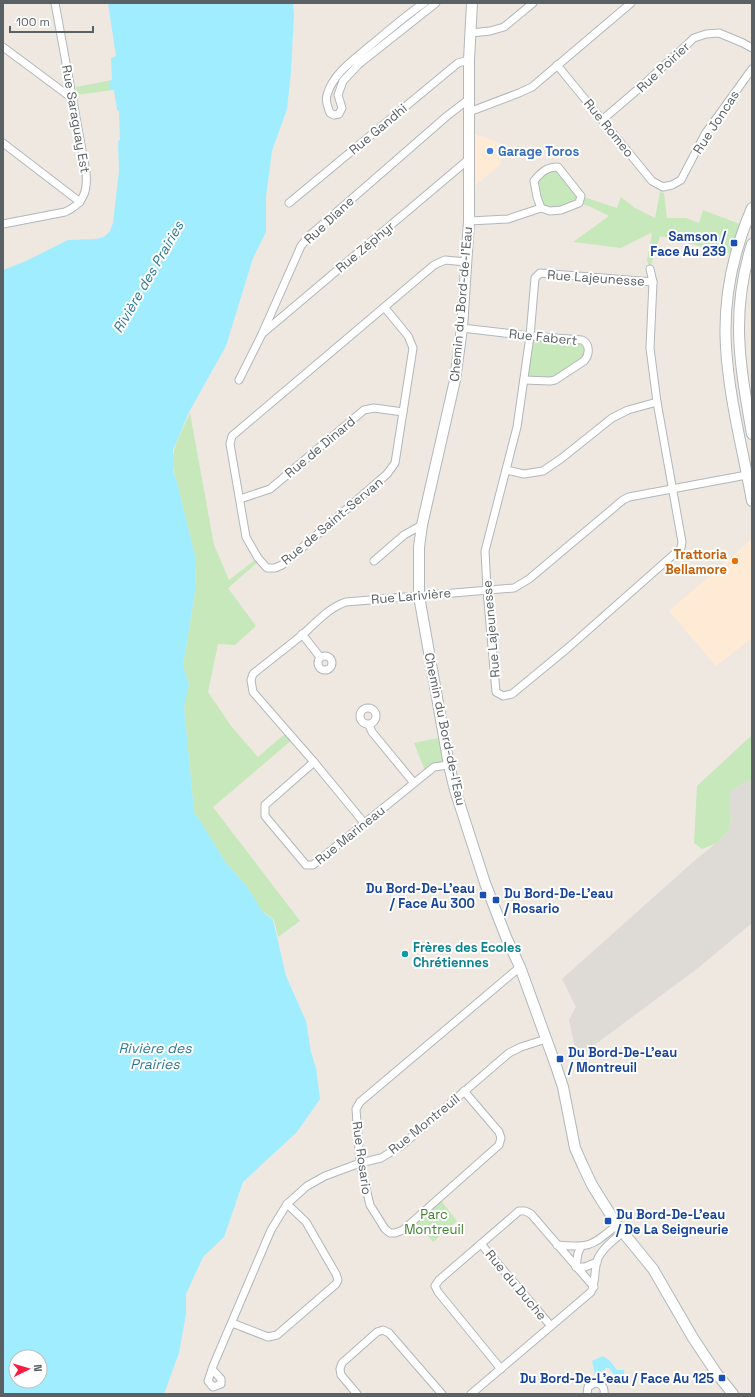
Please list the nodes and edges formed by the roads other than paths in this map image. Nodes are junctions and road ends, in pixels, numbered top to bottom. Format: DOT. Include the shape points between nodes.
graph roads {
  1 [pos="54,3"];
  2 [pos="424,3"];
  3 [pos="436,3"];
  4 [pos="472,3"];
  5 [pos="533,3"];
  6 [pos="631,3"];
  7 [pos="394,26"];
  8 [pos="399,32"];
  9 [pos="471,33"];
  10 [pos="3,47"];
  11 [pos="752,48"];
  12 [pos="469,60"];
  13 [pos="557,65"];
  14 [pos="752,70"];
  15 [pos="72,99"];
  16 [pos="469,99"];
  17 [pos="469,112"];
  18 [pos="602,120"];
  19 [pos="3,143"];
  20 [pos="469,159"];
  21 [pos="663,187"];
  22 [pos="80,202"];
  23 [pos="289,203"];
  24 [pos="541,208"];
  25 [pos="752,208"];
  26 [pos="469,221"];
  27 [pos="3,224"];
  28 [pos="752,244"];
  29 [pos="466,262"];
  30 [pos="650,269"];
  31 [pos="652,282"];
  32 [pos="385,308"];
  33 [pos="462,328"];
  34 [pos="262,334"];
  35 [pos="530,336"];
  36 [pos="240,380"];
  37 [pos="524,380"];
  38 [pos="657,402"];
  39 [pos="403,412"];
  40 [pos="752,434"];
  41 [pos="506,470"];
  42 [pos="750,474"];
  43 [pos="672,488"];
  44 [pos="240,500"];
  45 [pos="752,500"];
  46 [pos="422,525"];
  47 [pos="374,561"];
  48 [pos="487,590"];
  49 [pos="420,596"];
  50 [pos="302,634"];
  51 [pos="320,657"];
  52 [pos="369,725"];
  53 [pos="314,762"];
  54 [pos="449,765"];
  55 [pos="414,783"];
  56 [pos="365,824"];
  57 [pos="520,967"];
  58 [pos="546,1039"];
  59 [pos="464,1091"];
  60 [pos="360,1163"];
  61 [pos="287,1204"];
  62 [pos="620,1229"];
  63 [pos="481,1244"];
  64 [pos="557,1245"];
  65 [pos="581,1247"];
  66 [pos="597,1262"];
  67 [pos="576,1267"];
  68 [pos="594,1287"];
  69 [pos="232,1323"];
  70 [pos="551,1326"];
  71 [pos="501,1368"];
  72 [pos="212,1369"];
  73 [pos="728,1392"];
  74 [pos="586,1393"];
  75 [pos="357,1394"];
  76 [pos="442,1394"];
  77 [pos="471,1394"];
  78 [pos="604,1394"];
  1 -- 15 [label="street, Rue Saraguay Est"];
  2 -- 7 [label="street"];
  3 -- 8 [label="street"];
  4 -- 9 [label="street, Chemin du Bord-de-l'Eau"];
  5 -- 9 [label="street" via="504,27"];
  6 -- 13 [label="street"];
  7 -- 8 [label="street"];
  7 -- 8 [label="street" via="337,77 326,96 330,113 339,114 342,108 338,95 343,81 359,64"];
  9 -- 12 [label="street, Chemin du Bord-de-l'Eau"];
  10 -- 15 [label="street"];
  11 -- 18 [label="street, Rue Poirier" via="719,33 694,38"];
  12 -- 16 [label="street, Chemin du Bord-de-l'Eau"];
  12 -- 23 [label="street, Rue Gandhi" via="458,63"];
  13 -- 17 [label="street" via="532,87"];
  13 -- 18 [label="street, Rue Romeo"];
  14 -- 21 [label="street, Rue Joncas" via="705,134 681,180"];
  15 -- 22 [label="street, Rue Saraguay Est" via="87,181"];
  16 -- 17 [label="street, Chemin du Bord-de-l'Eau"];
  16 -- 34 [label="street, Rue Diane" via="308,237 301,246"];
  17 -- 20 [label="street, Chemin du Bord-de-l'Eau"];
  18 -- 21 [label="street, Rue Romeo" via="652,181"];
  19 -- 22 [label="street"];
  20 -- 26 [label="street, Chemin du Bord-de-l'Eau"];
  20 -- 34 [label="street, Rue Zéphyr"];
  22 -- 27 [label="street" via="65,212"];
  24 -- 24 [label="street" via="561,210 581,200 581,196 558,167 551,167 540,173 534,181"];
  24 -- 26 [label="street" via="508,219"];
  25 -- 42 [label="street" via="733,264 725,321 728,375"];
  26 -- 29 [label="street, Chemin du Bord-de-l'Eau"];
  28 -- 40 [label="street" via="741,288 738,330"];
  29 -- 32 [label="street, Rue de Saint-Servan" via="446,260 434,265"];
  29 -- 33 [label="street, Chemin du Bord-de-l'Eau"];
  30 -- 31 [label="street, Rue Lajeunesse"];
  31 -- 35 [label="street, Rue Lajeunesse" via="540,273 535,278"];
  31 -- 38 [label="street, Rue Lajeunesse" via="650,348"];
  32 -- 39 [label="street, Rue de Saint-Servan" via="408,336 413,348"];
  32 -- 44 [label="street, Rue de Saint-Servan" via="232,436 230,444"];
  33 -- 35 [label="street, Rue Fabert"];
  33 -- 46 [label="street, Chemin du Bord-de-l'Eau" via="456,380"];
  34 -- 36 [label="street, Rue Diane"];
  35 -- 37 [label="street, Rue Lajeunesse"];
  35 -- 37 [label="street, Rue Fabert" via="582,340 588,346 587,358 555,380"];
  37 -- 41 [label="street, Rue Lajeunesse" via="517,427"];
  38 -- 41 [label="street" via="628,410 612,418 543,471 524,474"];
  38 -- 43 [label="street, Rue Lajeunesse"];
  39 -- 44 [label="street, Rue de Dinard" via="374,408 364,410 270,489"];
  39 -- 44 [label="street, Rue de Saint-Servan" via="395,464 387,474 282,565 268,568 258,558 246,537"];
  41 -- 48 [label="street, Rue Lajeunesse" via="485,551"];
  42 -- 43 [label="street, Rue Larivière"];
  42 -- 45 [label="street"];
  43 -- 48 [label="street, Rue Larivière" via="635,495 623,500 529,579 514,588"];
  43 -- 48 [label="street, Rue Lajeunesse" via="682,542 678,552 512,694 503,696 496,692"];
  46 -- 47 [label="street"];
  46 -- 49 [label="street, Chemin du Bord-de-l'Eau" via="419,547"];
  48 -- 49 [label="street, Rue Larivière"];
  49 -- 50 [label="street, Rue Larivière" via="339,604"];
  49 -- 54 [label="street, Chemin du Bord-de-l'Eau"];
  50 -- 51 [label="street"];
  50 -- 53 [label="street, Rue Larivière" via="253,674 250,680 253,692"];
  52 -- 55 [label="street"];
  53 -- 56 [label="street, Rue Larivière"];
  53 -- 56 [label="street, Rue Marineau" via="265,805 265,816 306,865 313,866"];
  54 -- 55 [label="street, Rue Marineau" via="434,767"];
  54 -- 57 [label="street, Chemin du Bord-de-l'Eau" via="485,883"];
  55 -- 56 [label="street, Rue Marineau"];
  57 -- 58 [label="street, Chemin du Bord-de-l'Eau"];
  57 -- 60 [label="street, Rue Rosario" via="360,1102 356,1109"];
  58 -- 59 [label="street, Rue Montreuil" via="509,1053"];
  58 -- 62 [label="street, Chemin du Bord-de-l'Eau" via="563,1086 580,1160 592,1185"];
  59 -- 60 [label="street, Rue Montreuil" via="401,1146 381,1158"];
  59 -- 60 [label="street, Rue Rosario" via="499,1132 499,1145 403,1230 396,1233 385,1229 370,1205"];
  60 -- 61 [label="street, Rue Montreuil" via="325,1176 307,1186"];
  61 -- 69 [label="street, Rue Montreuil" via="271,1230"];
  61 -- 69 [label="street" via="306,1222 338,1280 272,1337"];
  62 -- 65 [label="street" via="597,1242"];
  62 -- 66 [label="street"];
  62 -- 73 [label="street, Chemin du Bord-de-l'Eau" via="653,1269"];
  63 -- 64 [label="street" via="519,1212 525,1211 531,1214"];
  63 -- 70 [label="street, Rue du Duche"];
  63 -- 71 [label="street" via="435,1286"];
  64 -- 65 [label="street"];
  64 -- 67 [label="street"];
  65 -- 67 [label="street"];
  66 -- 67 [label="street"];
  66 -- 68 [label="street"];
  67 -- 68 [label="street"];
  68 -- 70 [label="street" via="592,1292"];
  69 -- 72 [label="street, Rue Montreuil"];
  70 -- 71 [label="street"];
  71 -- 77 [label="street"];
  74 -- 78 [label="street" via="590,1385 598,1383 603,1386"];
  75 -- 76 [label="street" via="341,1375 342,1363 377,1332 383,1330 389,1333"];
}
